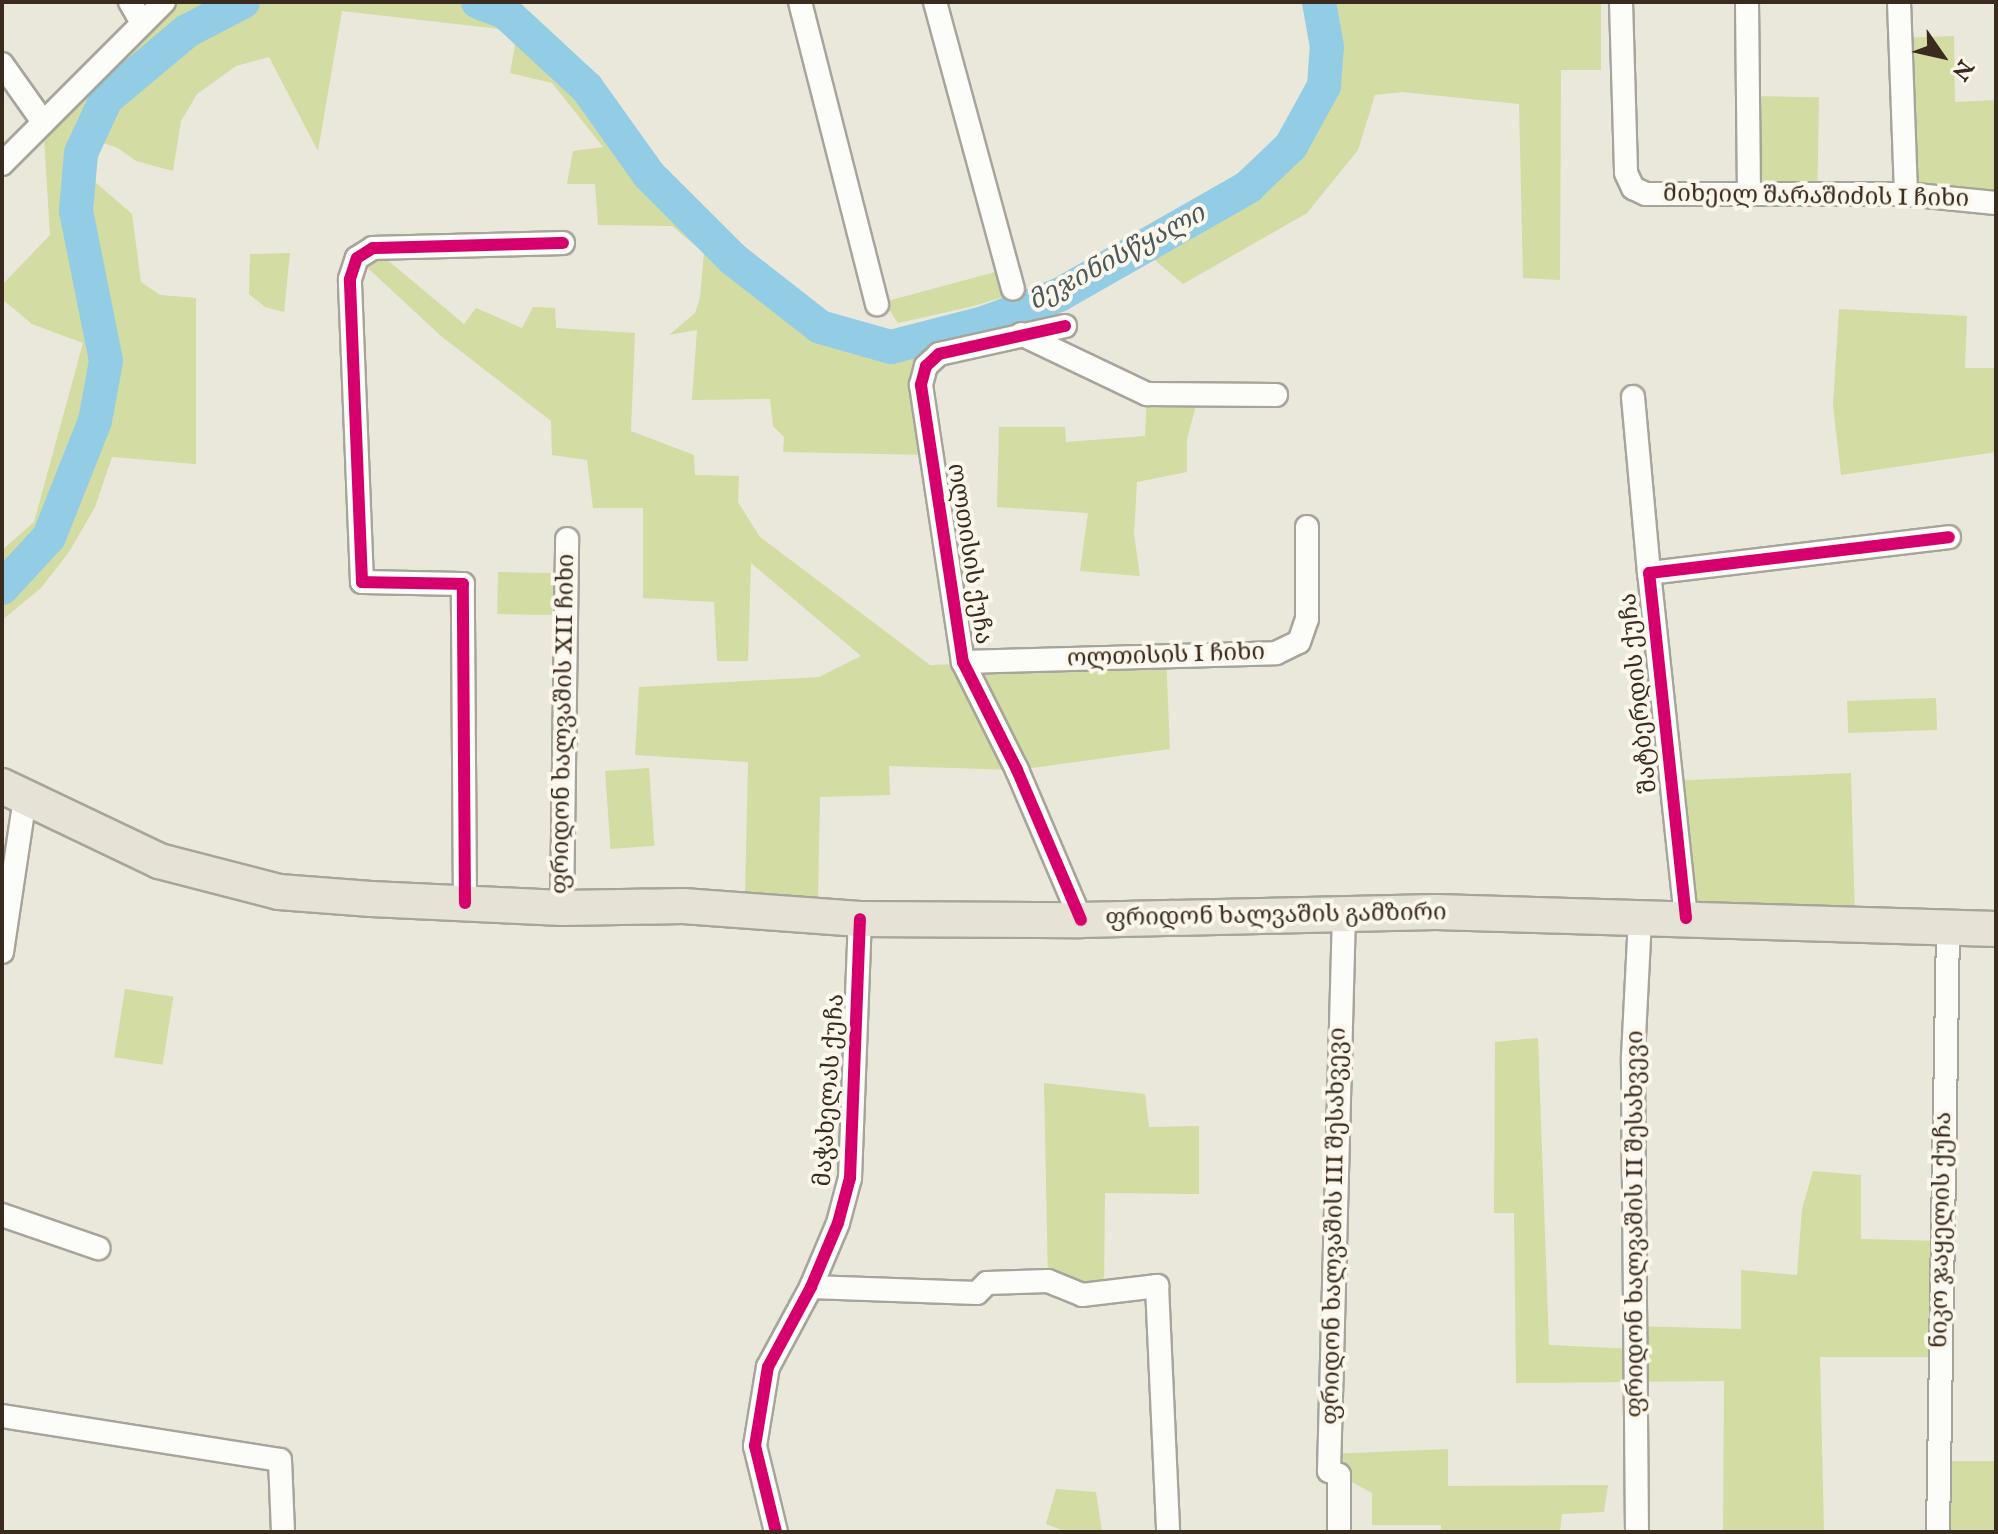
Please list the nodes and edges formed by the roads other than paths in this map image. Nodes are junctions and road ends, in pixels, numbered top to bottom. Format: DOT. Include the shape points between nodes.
graph roads {
  1 [pos="164,2"];
  2 [pos="800,2"];
  3 [pos="935,2"];
  4 [pos="1621,2"];
  5 [pos="1747,2"];
  6 [pos="1899,2"];
  7 [pos="136,12"];
  8 [pos="2,64"];
  9 [pos="43,122"];
  10 [pos="2,164"];
  11 [pos="1749,194"];
  12 [pos="1906,194"];
  13 [pos="1996,203"];
  14 [pos="563,243"];
  15 [pos="1013,289"];
  16 [pos="877,304"];
  17 [pos="1065,326"];
  18 [pos="1021,334"];
  19 [pos="1276,395"];
  20 [pos="1633,397"];
  21 [pos="1307,527"];
  22 [pos="1949,537"];
  23 [pos="567,539"];
  24 [pos="1649,573"];
  25 [pos="963,662"];
  26 [pos="13,793"];
  27 [pos="465,903"];
  28 [pos="562,908"];
  29 [pos="1344,914"];
  30 [pos="1640,917"];
  31 [pos="1686,918"];
  32 [pos="860,919"];
  33 [pos="1081,920"];
  34 [pos="1948,929"];
  35 [pos="1996,929"];
  36 [pos="2,952"];
  37 [pos="2,1215"];
  38 [pos="98,1248"];
  39 [pos="811,1287"];
  40 [pos="2,1416"];
  41 [pos="283,1532"];
  42 [pos="776,1532"];
  43 [pos="1168,1532"];
  44 [pos="1339,1532"];
  45 [pos="1637,1532"];
  46 [pos="1938,1532"];
  1 -- 7 [label="street"];
  2 -- 16 [label="street"];
  3 -- 15 [label="street"];
  4 -- 11 [label="street, მიხეილ შარაშიძის I ჩიხი" via="1626,173 1633,188 1646,194"];
  5 -- 11 [label="street"];
  6 -- 12 [label="street"];
  7 -- 9 [label="street"];
  8 -- 9 [label="street"];
  9 -- 10 [label="street"];
  11 -- 12 [label="street, მიხეილ შარაშიძის I ჩიხი"];
  12 -- 13 [label="street, მიხეილ შარაშიძის I ჩიხი"];
  14 -- 27 [label="street" via="368,244 350,279 362,582 463,584"];
  17 -- 18 [label="street, ოლთისის ქუჩა"];
  18 -- 19 [label="street" via="1147,394"];
  18 -- 25 [label="street, ოლთისის ქუჩა" via="939,354 926,366 921,385"];
  20 -- 24 [label="street"];
  21 -- 25 [label="street, ოლთისის I ჩიხი" via="1307,619 1299,642 1276,653"];
  22 -- 24 [label="street, შატბერდის ქუჩა"];
  23 -- 28 [label="street, ფრიდონ ხალვაშის XII ჩიხი"];
  24 -- 31 [label="street, შატბერდის ქუჩა"];
  25 -- 33 [label="street, ოლთისის ქუჩა" via="1017,770"];
  26 -- 27 [label="highway, ფრიდონ ხალვაშის გამზირი" via="159,861 218,878 279,892"];
  26 -- 36 [label="street"];
  27 -- 28 [label="highway, ფრიდონ ხალვაშის გამზირი"];
  28 -- 32 [label="highway, ფრიდონ ხალვაშის გამზირი" via="683,906"];
  29 -- 30 [label="highway, ფრიდონ ხალვაშის გამზირი"];
  29 -- 33 [label="highway, ფრიდონ ხალვაშის გამზირი"];
  29 -- 44 [label="street, ფრიდონ ხალვაშის III შესახვევი" via="1329,1471 1339,1475"];
  30 -- 31 [label="highway, ფრიდონ ხალვაშის გამზირი"];
  30 -- 45 [label="street, ფრიდონ ხალვაშის II შესახვევი" via="1633,1057"];
  31 -- 34 [label="highway, ფრიდონ ხალვაშის გამზირი"];
  32 -- 33 [label="highway, ფრიდონ ხალვაშის გამზირი"];
  32 -- 39 [label="street, მაჭახელას ქუჩა" via="850,1178"];
  34 -- 35 [label="highway, ფრიდონ ხალვაშის გამზირი"];
  34 -- 46 [label="street, ნიკო ჯაყელის ქუჩა"];
  37 -- 38 [label="street"];
  39 -- 42 [label="street, მაჭახელას ქუჩა" via="768,1367 755,1446"];
  39 -- 43 [label="street" via="977,1293 987,1283 1048,1281 1082,1295 1157,1286"];
  40 -- 41 [label="street" via="280,1460"];
}
